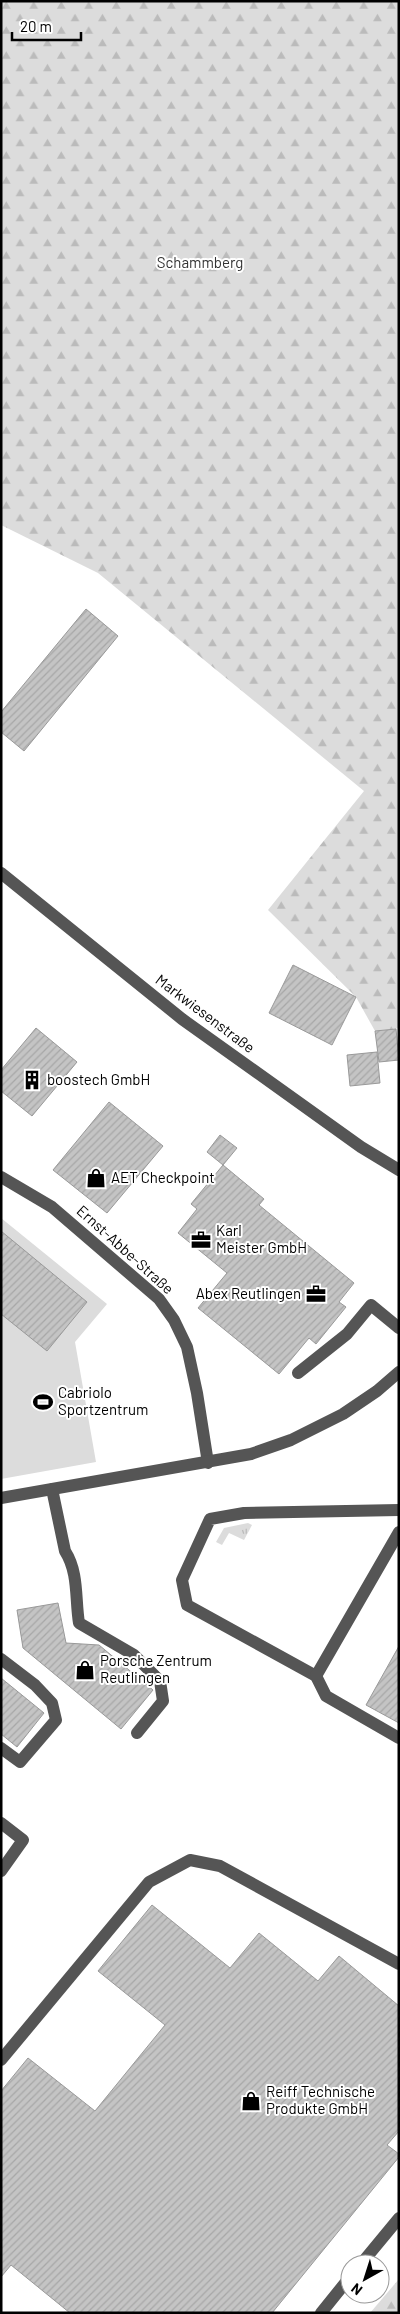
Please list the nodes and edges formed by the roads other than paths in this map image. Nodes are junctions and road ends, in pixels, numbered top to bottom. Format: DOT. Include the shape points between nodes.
graph roads {
  1 [pos="1,873"];
  2 [pos="399,1170"];
  3 [pos="1,1177"];
  4 [pos="399,1328"];
  5 [pos="298,1373"];
  6 [pos="396,1379"];
  7 [pos="208,1463"];
  8 [pos="52,1489"];
  9 [pos="1,1498"];
  10 [pos="399,1510"];
  11 [pos="399,1532"];
  12 [pos="1,1659"];
  13 [pos="316,1676"];
  14 [pos="137,1733"];
  15 [pos="399,1738"];
  16 [pos="1,1748"];
  17 [pos="1,1823"];
  18 [pos="1,1871"];
  19 [pos="399,1964"];
  20 [pos="1,2060"];
  21 [pos="399,2218"];
  22 [pos="369,2254"];
  23 [pos="340,2289"];
  24 [pos="321,2313"];
  1 -- 2 [label="street, Markwiesenstraße" via="182,1018 360,1147"];
  3 -- 7 [label="street, Ernst-Abbe-Straße" via="52,1207 159,1299 187,1347 198,1393"];
  4 -- 5 [label="street" via="371,1305 347,1334"];
  6 -- 7 [label="street" via="343,1414 300,1436 251,1454"];
  7 -- 8 [label="street"];
  8 -- 9 [label="street"];
  8 -- 14 [label="street" via="78,1598 79,1623 134,1655 160,1681 163,1701"];
  10 -- 13 [label="street" via="244,1513 210,1519 182,1580 188,1605"];
  11 -- 13 [label="street"];
  12 -- 16 [label="street" via="35,1685 52,1704 56,1720 20,1762"];
  13 -- 15 [label="street" via="326,1696"];
  17 -- 18 [label="street" via="23,1840"];
  19 -- 20 [label="street" via="220,1866 190,1860 149,1882"];
  21 -- 22 [label="street"];
  23 -- 24 [label="street"];
}
